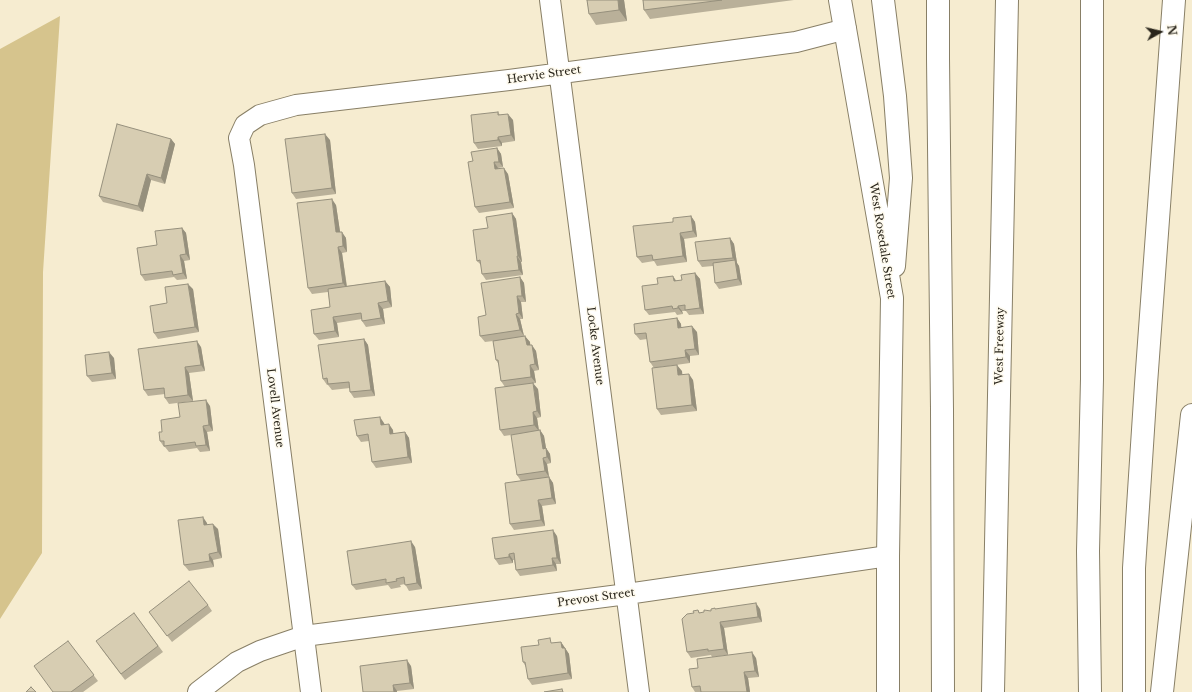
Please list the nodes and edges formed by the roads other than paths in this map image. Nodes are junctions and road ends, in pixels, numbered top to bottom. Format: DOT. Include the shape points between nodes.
graph roads {
  1 [pos="550,0"];
  2 [pos="840,0"];
  3 [pos="883,0"];
  4 [pos="938,0"];
  5 [pos="1007,0"];
  6 [pos="1092,0"];
  7 [pos="1174,0"];
  8 [pos="846,29"];
  9 [pos="560,73"];
  10 [pos="245,125"];
  11 [pos="892,298"];
  12 [pos="1192,415"];
  13 [pos="888,556"];
  14 [pos="627,594"];
  15 [pos="304,636"];
  16 [pos="198,692"];
  17 [pos="311,692"];
  18 [pos="639,692"];
  19 [pos="888,692"];
  20 [pos="943,692"];
  21 [pos="993,692"];
  22 [pos="1090,692"];
  23 [pos="1134,692"];
  24 [pos="1162,692"];
  1 -- 9 [label="street, Locke Avenue"];
  2 -- 8 [label="main road, West Rosedale Street"];
  3 -- 11 [label="main road" via="895,96 901,178"];
  4 -- 20 [label="main road"];
  5 -- 21 [label="main road, West Freeway"];
  6 -- 22 [label="main road" via="1092,379 1088,551"];
  7 -- 23 [label="main road" via="1135,560"];
  8 -- 9 [label="street, Hervie Street" via="796,42"];
  8 -- 11 [label="main road, West Rosedale Street"];
  9 -- 10 [label="street, Hervie Street" via="296,105 260,115"];
  9 -- 14 [label="street, Locke Avenue"];
  10 -- 15 [label="street, Lovell Avenue" via="239,138"];
  11 -- 13 [label="main road, West Rosedale Street"];
  12 -- 24 [label="main road"];
  13 -- 14 [label="street, Prevost Street"];
  13 -- 19 [label="main road"];
  14 -- 15 [label="street, Prevost Street"];
  14 -- 18 [label="street, Locke Avenue"];
  15 -- 16 [label="street, Prevost Street" via="236,662"];
  15 -- 17 [label="street, Lovell Avenue"];
}
